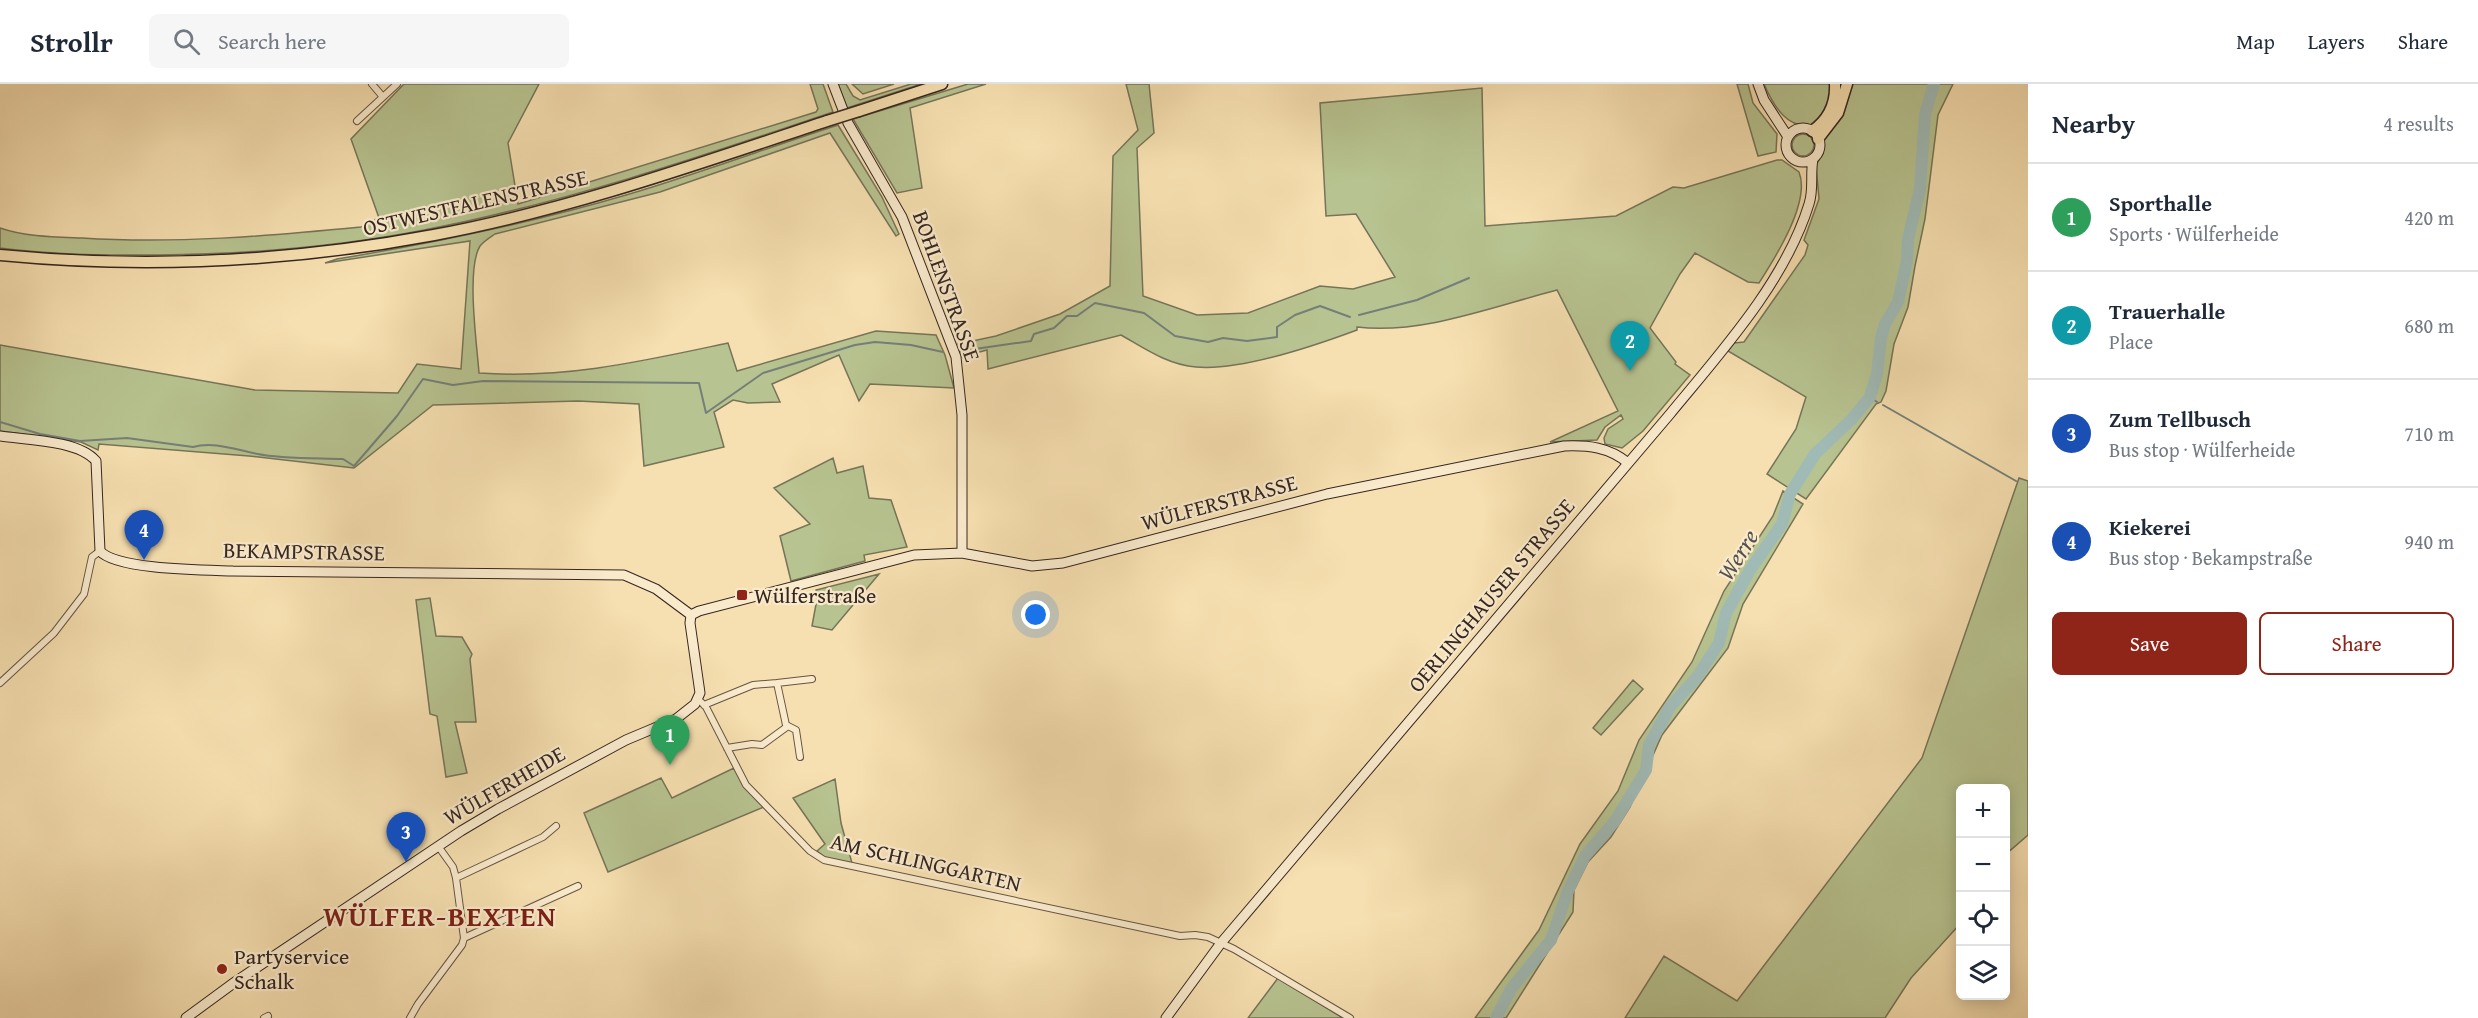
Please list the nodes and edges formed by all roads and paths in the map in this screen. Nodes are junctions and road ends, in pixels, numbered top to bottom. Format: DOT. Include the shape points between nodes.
graph roads {
  1 [pos="372,84"];
  2 [pos="397,84"];
  3 [pos="833,84"];
  4 [pos="942,84"];
  5 [pos="1758,84"];
  6 [pos="1836,84"];
  7 [pos="1847,84"];
  8 [pos="383,98"];
  9 [pos="357,121"];
  10 [pos="1792,133"];
  11 [pos="1815,135"];
  12 [pos="1813,159"];
  13 [pos="1800,162"];
  14 [pos="1811,178"];
  15 [pos="0,255"];
  16 [pos="0,436"];
  17 [pos="1628,464"];
  18 [pos="100,551"];
  19 [pos="962,553"];
  20 [pos="691,615"];
  21 [pos="812,679"];
  22 [pos="0,683"];
  23 [pos="777,683"];
  24 [pos="701,702"];
  25 [pos="791,727"];
  26 [pos="727,748"];
  27 [pos="800,757"];
  28 [pos="556,826"];
  29 [pos="438,846"];
  30 [pos="456,878"];
  31 [pos="578,886"];
  32 [pos="464,938"];
  33 [pos="1221,943"];
  34 [pos="186,1018"];
  35 [pos="410,1018"];
  36 [pos="1166,1018"];
  37 [pos="1350,1018"];
  1 -- 8 [label="street"];
  2 -- 8 [label="street"];
  3 -- 19 [label="street, BOHLENSTRASSE" via="848,123 902,217 956,357 962,415"];
  4 -- 15 [label="main road, OSTWESTFALENSTRASSE, bridge" via="573,202 364,247 188,263"];
  5 -- 10 [label="street" via="1764,100"];
  6 -- 11 [label="main road" via="1835,101"];
  7 -- 11 [label="main road" via="1838,113"];
  8 -- 9 [label="street"];
  10 -- 11 [label="street" via="1801,128"];
  10 -- 13 [label="street" via="1786,148"];
  11 -- 12 [label="street" via="1818,152"];
  12 -- 13 [label="street"];
  12 -- 14 [label="street, OERLINGHAUSER STRASSE"];
  13 -- 14 [label="street"];
  14 -- 17 [label="street, OERLINGHAUSER STRASSE" via="1806,213 1764,292"];
  16 -- 18 [label="street" via="89,452 96,461"];
  17 -- 19 [label="street, WÜLFERSTRASSE" via="1599,448 1564,446 1327,494 1063,563 1032,566"];
  17 -- 33 [label="street, OERLINGHAUSER STRASSE"];
  18 -- 20 [label="street, BEKAMPSTRASSE" via="112,559 177,569 624,575 656,589"];
  18 -- 22 [label="street" via="93,557 84,594 60,625"];
  19 -- 20 [label="street, WÜLFERSTRASSE" via="914,555"];
  20 -- 24 [label="street"];
  21 -- 23 [label="street"];
  23 -- 24 [label="street" via="753,685"];
  23 -- 25 [label="street"];
  24 -- 26 [label="street, AM SCHLINGGARTEN"];
  24 -- 29 [label="street, WÜLFERHEIDE" via="498,809"];
  25 -- 26 [label="street" via="762,745"];
  25 -- 27 [label="street" via="796,730"];
  26 -- 33 [label="street, AM SCHLINGGARTEN" via="746,785 810,851 824,860 1180,936 1195,934"];
  28 -- 30 [label="street" via="543,837"];
  29 -- 30 [label="street"];
  29 -- 34 [label="street, WÜLFERHEIDE"];
  30 -- 32 [label="street"];
  31 -- 32 [label="street"];
  32 -- 35 [label="street"];
  33 -- 36 [label="street, OERLINGHAUSER STRASSE"];
  33 -- 37 [label="street, AM SCHLINGGARTEN"];
}
